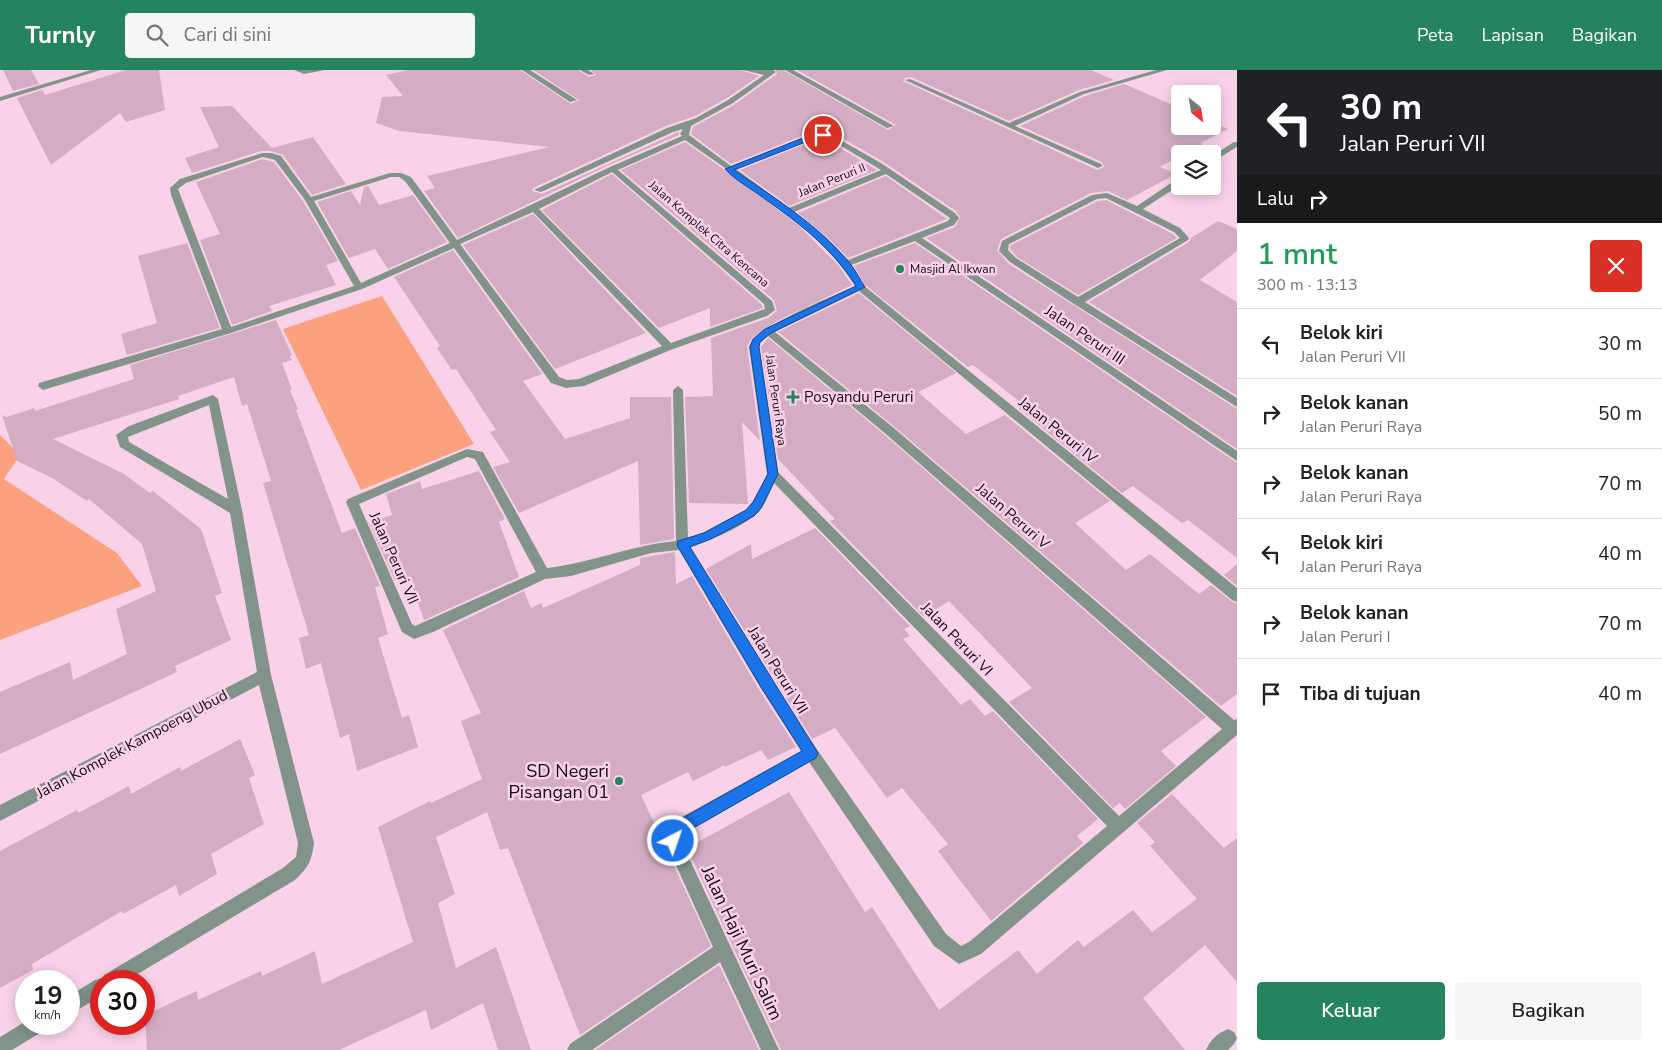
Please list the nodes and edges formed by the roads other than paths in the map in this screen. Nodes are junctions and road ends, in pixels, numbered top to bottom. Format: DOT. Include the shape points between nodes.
graph roads {
  1 [pos="98,70"];
  2 [pos="297,70"];
  3 [pos="322,70"];
  4 [pos="525,70"];
  5 [pos="583,70"];
  6 [pos="746,70"];
  7 [pos="788,70"];
  8 [pos="1164,70"];
  9 [pos="774,71"];
  10 [pos="591,74"];
  11 [pos="908,80"];
  12 [pos="0,99"];
  13 [pos="574,100"];
  14 [pos="688,125"];
  15 [pos="890,126"];
  16 [pos="1008,126"];
  17 [pos="686,137"];
  18 [pos="1237,144"];
  19 [pos="1221,154"];
  20 [pos="1098,166"];
  21 [pos="613,168"];
  22 [pos="729,169"];
  23 [pos="886,171"];
  24 [pos="1171,187"];
  25 [pos="538,190"];
  26 [pos="309,200"];
  27 [pos="534,208"];
  28 [pos="1137,209"];
  29 [pos="788,211"];
  30 [pos="916,238"];
  31 [pos="455,243"];
  32 [pos="846,264"];
  33 [pos="359,287"];
  34 [pos="860,287"];
  35 [pos="1078,302"];
  36 [pos="228,331"];
  37 [pos="768,331"];
  38 [pos="669,347"];
  39 [pos="43,386"];
  40 [pos="678,390"];
  41 [pos="1237,403"];
  42 [pos="1237,457"];
  43 [pos="773,474"];
  44 [pos="236,510"];
  45 [pos="682,545"];
  46 [pos="544,574"];
  47 [pos="1237,596"];
  48 [pos="264,675"];
  49 [pos="1235,728"];
  50 [pos="811,753"];
  51 [pos="0,813"];
  52 [pos="1118,826"];
  53 [pos="722,950"];
  54 [pos="128,970"];
  55 [pos="20,1035"];
  56 [pos="0,1047"];
  57 [pos="576,1050"];
  58 [pos="770,1050"];
  1 -- 12 [label="street"];
  2 -- 3 [label="street"];
  4 -- 13 [label="street"];
  5 -- 10 [label="street"];
  6 -- 9 [label="street"];
  7 -- 15 [label="street"];
  8 -- 16 [label="street" via="1082,93"];
  9 -- 14 [label="street" via="738,98"];
  11 -- 16 [label="street"];
  14 -- 17 [label="street"];
  14 -- 25 [label="street" via="670,130"];
  16 -- 20 [label="street"];
  17 -- 21 [label="street"];
  17 -- 22 [label="street"];
  18 -- 19 [label="street"];
  21 -- 27 [label="street"];
  21 -- 38 [label="street, Jalan Komplek Citra Kencana" via="769,303 770,310 764,314"];
  22 -- 23 [label="street" via="815,136 830,136"];
  22 -- 29 [label="street"];
  23 -- 29 [label="street, Jalan Peruri II"];
  23 -- 30 [label="street" via="955,218 951,223"];
  24 -- 28 [label="street"];
  26 -- 31 [label="street, Jalan Komplek Citra Kencana" via="390,175 401,175 408,179"];
  26 -- 33 [label="street"];
  26 -- 36 [label="street" via="278,158 272,155 183,181 174,188"];
  27 -- 31 [label="street"];
  27 -- 38 [label="street"];
  28 -- 35 [label="street" via="1177,230 1185,238"];
  28 -- 35 [label="street" via="1108,195 1101,195 1005,243 1004,251 1014,260"];
  29 -- 32 [label="street"];
  30 -- 32 [label="street"];
  30 -- 42 [label="street, Jalan Peruri III"];
  31 -- 33 [label="street"];
  31 -- 38 [label="street, Jalan Komplek Citra Kencana" via="555,380 566,384 580,383"];
  32 -- 34 [label="street"];
  33 -- 36 [label="street"];
  34 -- 37 [label="street, Jalan Peruri Raya"];
  34 -- 47 [label="street, Jalan Peruri IV"];
  35 -- 41 [label="street"];
  36 -- 39 [label="street"];
  37 -- 43 [label="street, Jalan Peruri Raya" via="754,347"];
  37 -- 49 [label="street, Jalan Peruri V"];
  40 -- 45 [label="street"];
  43 -- 45 [label="street" via="750,513 708,536"];
  43 -- 52 [label="street, Jalan Peruri VI"];
  44 -- 44 [label="street" via="124,444 122,435 213,399"];
  44 -- 48 [label="street"];
  45 -- 46 [label="street, Jalan Peruri VII" via="651,548 571,571"];
  45 -- 50 [label="street, Jalan Peruri VII"];
  46 -- 46 [label="street, Jalan Peruri VII" via="479,455 467,453 453,458 352,502 407,628 414,633"];
  48 -- 51 [label="street, Jalan Komplek Kampoeng Ubud"];
  48 -- 54 [label="street" via="306,843 303,861 289,874"];
  49 -- 52 [label="street"];
  50 -- 52 [label="street, Jalan Peruri VII" via="940,940 959,955 975,948"];
  50 -- 53 [label="street, Jalan Haji Muri Salim" via="677,829 673,841"];
  53 -- 57 [label="street"];
  53 -- 58 [label="street, Jalan Haji Muri Salim"];
  55 -- 56 [label="street"];
}
